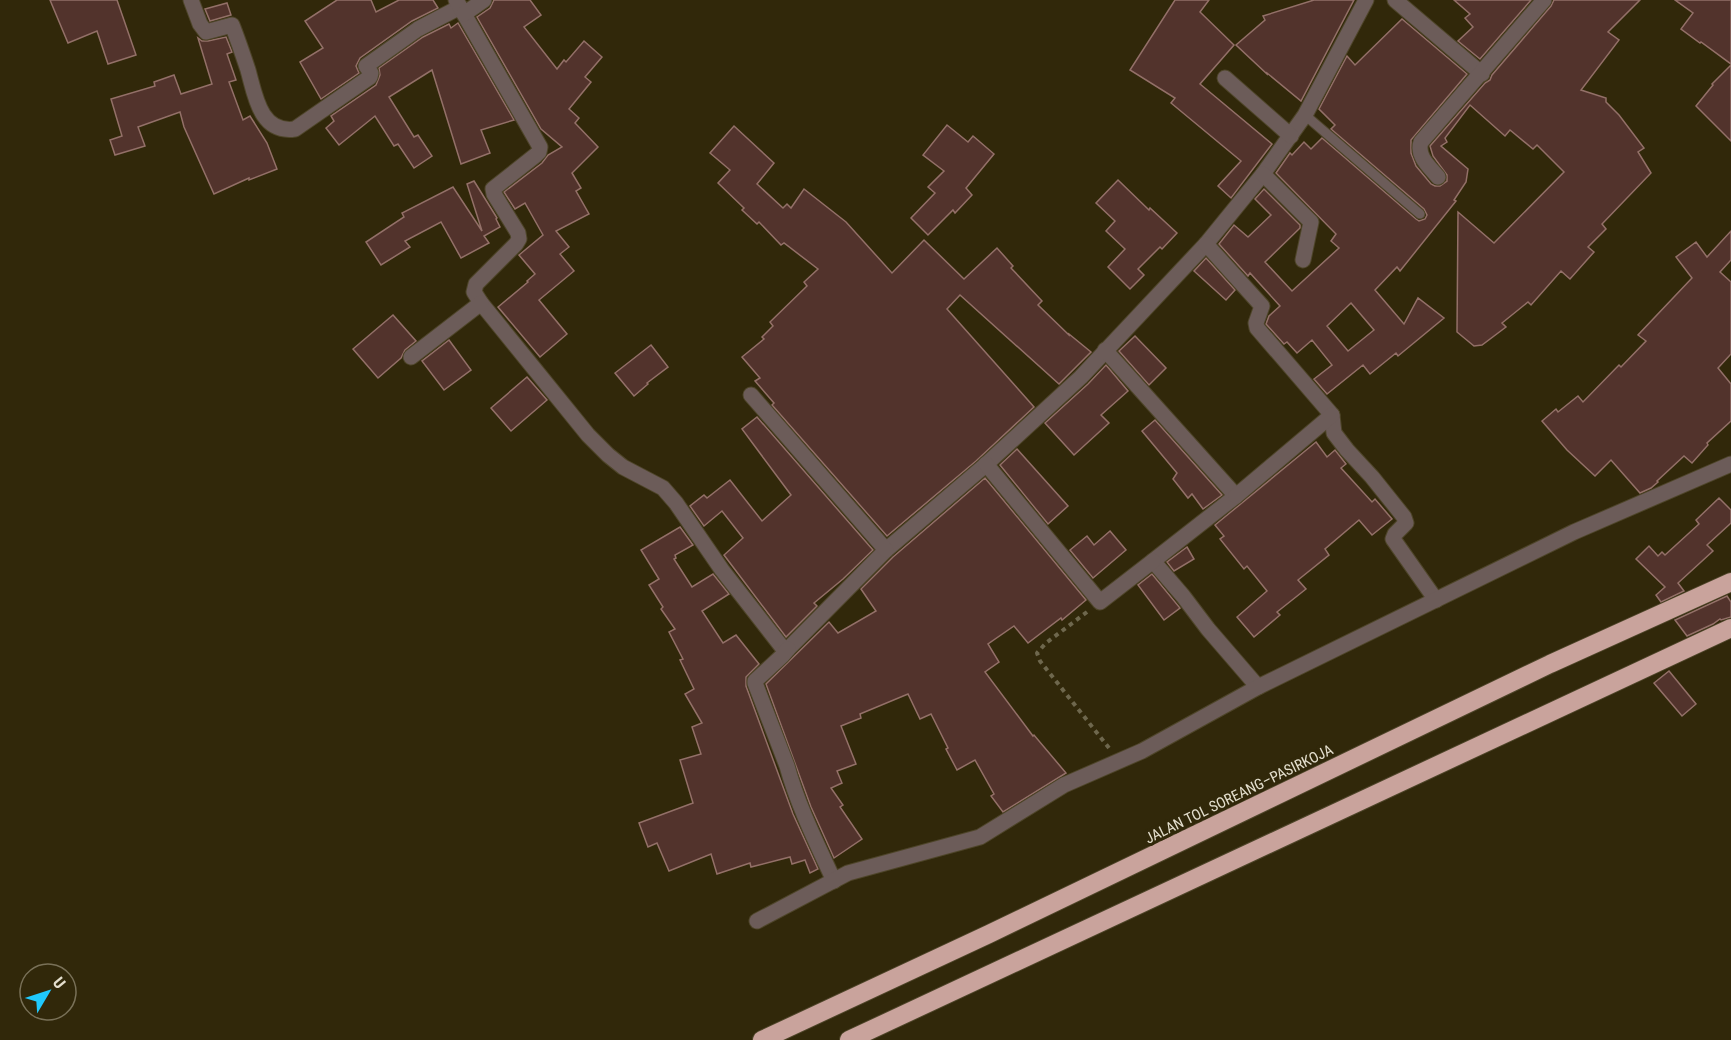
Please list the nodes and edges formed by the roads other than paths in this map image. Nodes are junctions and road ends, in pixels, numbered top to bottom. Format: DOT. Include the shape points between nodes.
graph roads {
  1 [pos="191,0"];
  2 [pos="484,0"];
  3 [pos="1366,0"];
  4 [pos="1395,0"];
  5 [pos="1544,0"];
  6 [pos="1414,6"];
  7 [pos="460,7"];
  8 [pos="1482,74"];
  9 [pos="1225,78"];
  10 [pos="1305,115"];
  11 [pos="1291,136"];
  12 [pos="1263,174"];
  13 [pos="1438,177"];
  14 [pos="1420,214"];
  15 [pos="1206,244"];
  16 [pos="1303,260"];
  17 [pos="481,303"];
  18 [pos="1106,350"];
  19 [pos="411,357"];
  20 [pos="751,394"];
  21 [pos="1332,415"];
  22 [pos="986,464"];
  23 [pos="1731,464"];
  24 [pos="1236,496"];
  25 [pos="886,550"];
  26 [pos="1153,561"];
  27 [pos="1731,582"];
  28 [pos="1436,600"];
  29 [pos="1731,628"];
  30 [pos="788,649"];
  31 [pos="1258,687"];
  32 [pos="834,881"];
  33 [pos="757,921"];
  34 [pos="762,1040"];
  35 [pos="849,1040"];
  1 -- 7 [label="street" via="206,32 232,25 259,106 271,124 286,130 295,129 370,77 366,66 406,36"];
  2 -- 7 [label="street"];
  3 -- 10 [label="street"];
  4 -- 6 [label="street"];
  5 -- 8 [label="street"];
  6 -- 8 [label="street"];
  7 -- 17 [label="street" via="540,147 536,155 493,189 519,239 476,284 474,292"];
  8 -- 13 [label="street" via="1421,142 1420,155"];
  9 -- 11 [label="street"];
  10 -- 11 [label="street"];
  10 -- 14 [label="lane"];
  11 -- 12 [label="street"];
  12 -- 15 [label="street"];
  12 -- 16 [label="street" via="1311,222"];
  15 -- 18 [label="street"];
  15 -- 21 [label="street" via="1262,306 1257,328"];
  17 -- 19 [label="street"];
  17 -- 30 [label="street" via="588,435 623,467 663,488 722,570 782,647"];
  18 -- 22 [label="street"];
  18 -- 24 [label="street"];
  20 -- 25 [label="street"];
  21 -- 24 [label="street"];
  21 -- 28 [label="street" via="1334,433 1404,517 1406,523 1393,539"];
  22 -- 25 [label="street"];
  22 -- 26 [label="street" via="1100,602"];
  23 -- 28 [label="street" via="1584,528"];
  24 -- 26 [label="street"];
  25 -- 30 [label="street"];
  26 -- 31 [label="street"];
  27 -- 34 [label="highway, JALAN TOL SOREANG–PASIRKOJA" via="1550,664"];
  28 -- 31 [label="street"];
  29 -- 35 [label="highway"];
  30 -- 32 [label="street" via="755,683 803,812"];
  31 -- 32 [label="street" via="1142,751 1064,785 980,837 848,873"];
  32 -- 33 [label="street"];
}
